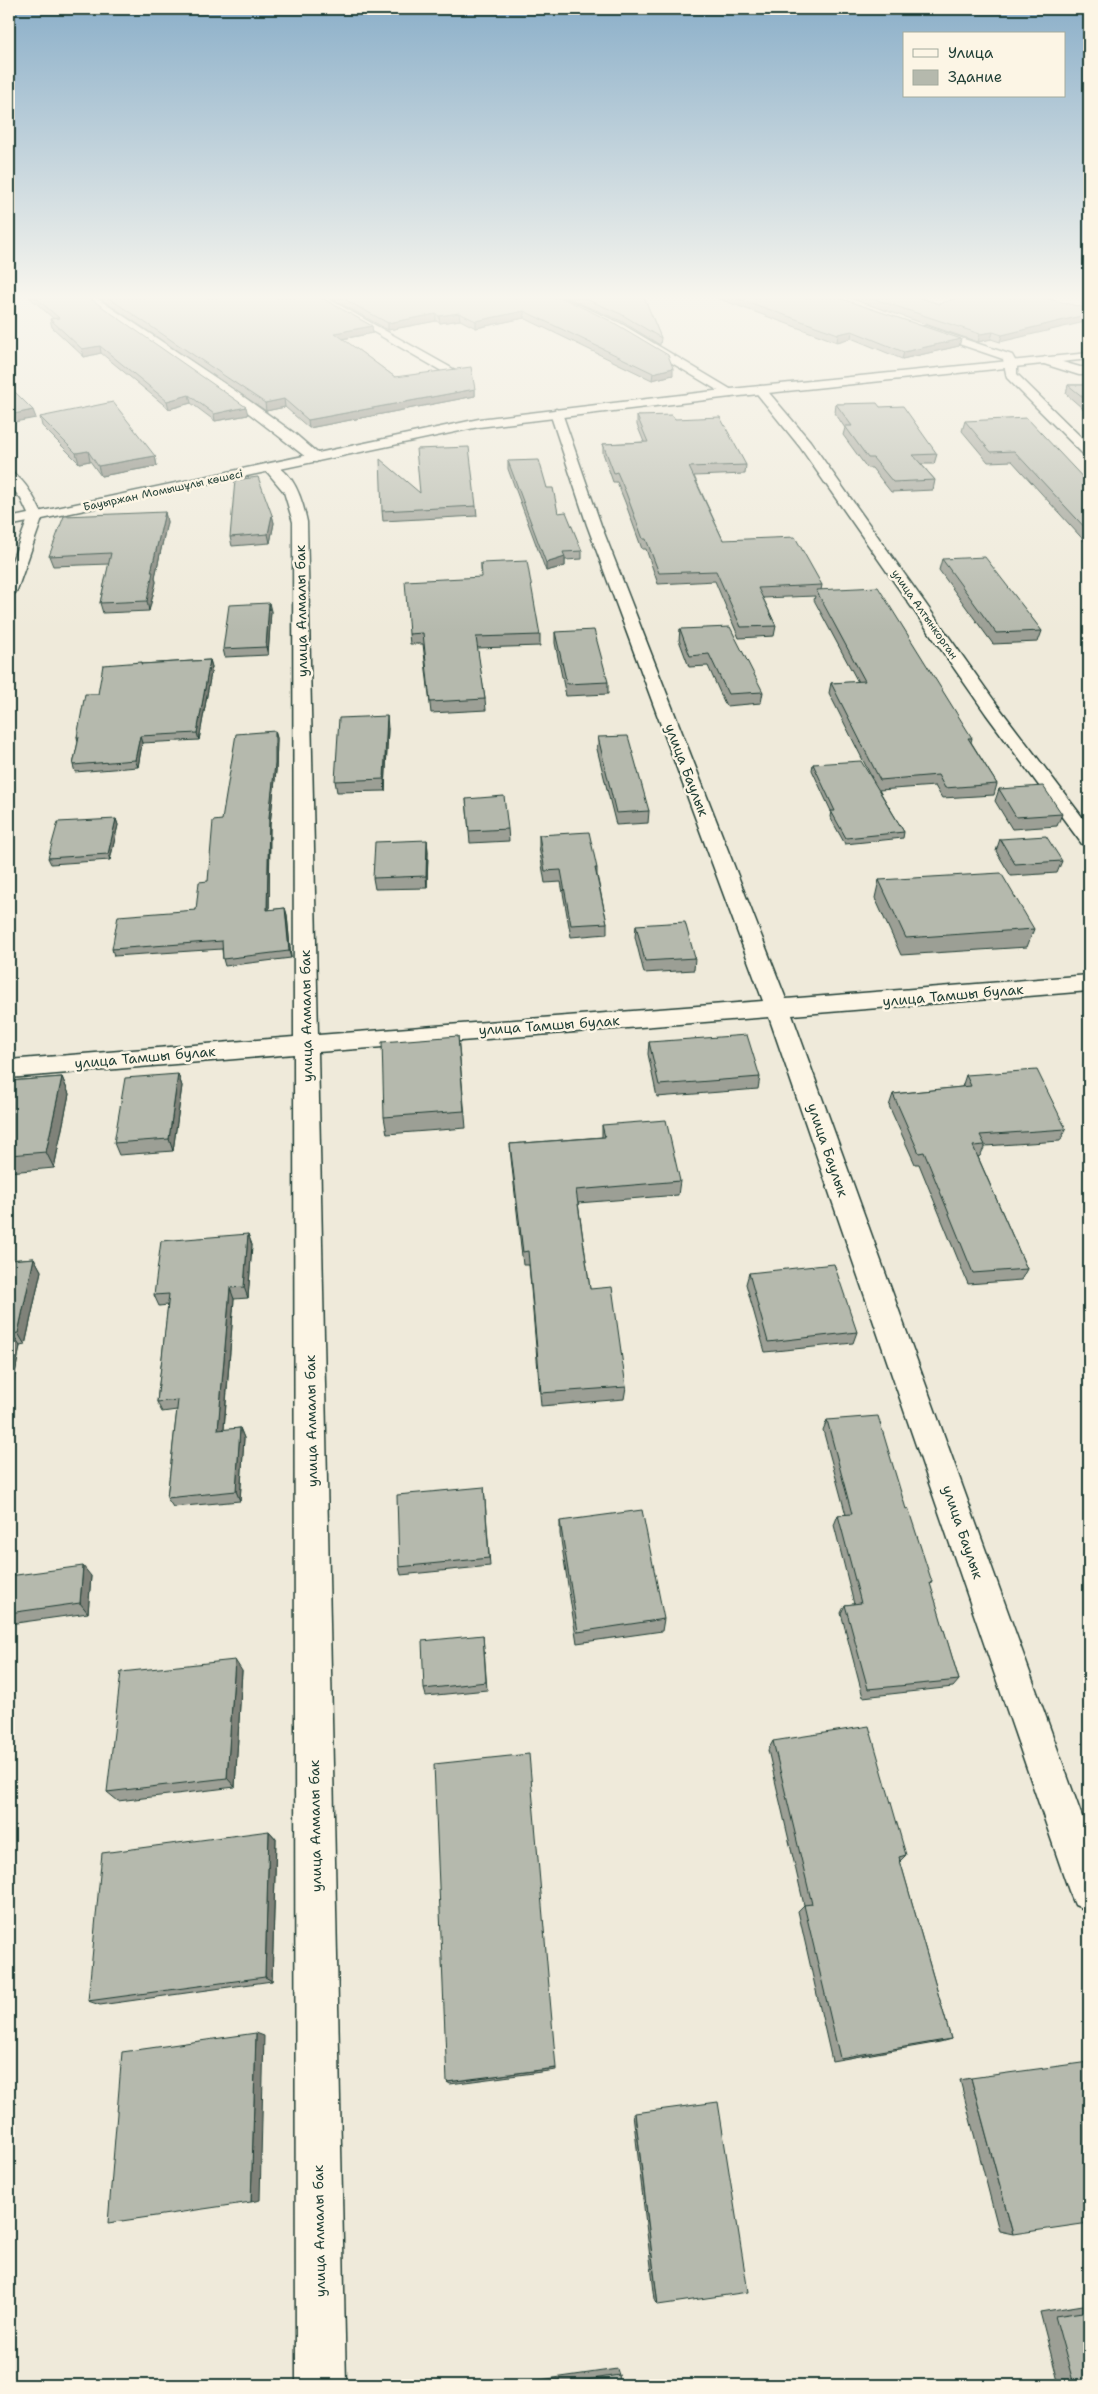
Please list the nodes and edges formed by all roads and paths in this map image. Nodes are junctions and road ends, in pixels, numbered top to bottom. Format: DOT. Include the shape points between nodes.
graph roads {
  1 [pos="251,409"];
  2 [pos="593,409"];
  3 [pos="776,409"];
  4 [pos="1045,409"];
  5 [pos="556,413"];
  6 [pos="1089,452"];
  7 [pos="316,458"];
  8 [pos="270,468"];
  9 [pos="9,476"];
  10 [pos="36,516"];
  11 [pos="10,522"];
  12 [pos="9,590"];
  13 [pos="1089,840"];
  14 [pos="1089,983"];
  15 [pos="778,1009"];
  16 [pos="307,1042"];
  17 [pos="9,1068"];
  18 [pos="1089,1890"];
  19 [pos="321,2385"];
  1 -- 7 [label="street"];
  2 -- 5 [label="street, Бауыржан Момышұлы көшесі"];
  3 -- 13 [label="street, улица Алтынкорган" via="805,444 992,710"];
  4 -- 6 [label="street"];
  5 -- 7 [label="street, Бауыржан Момышұлы көшесі" via="479,423"];
  5 -- 15 [label="street, улица Баулык" via="594,525"];
  7 -- 8 [label="street, Бауыржан Момышұлы көшесі"];
  8 -- 10 [label="street, Бауыржан Момышұлы көшесі"];
  8 -- 16 [label="street, улица Алмалы бак" via="289,484 300,522"];
  9 -- 10 [label="street" via="28,498"];
  10 -- 11 [label="street, Бауыржан Момышұлы көшесі"];
  10 -- 12 [label="street"];
  14 -- 15 [label="street, улица Тамшы булак"];
  15 -- 16 [label="street, улица Тамшы булак"];
  15 -- 18 [label="street, улица Баулык"];
  16 -- 17 [label="street, улица Тамшы булак"];
  16 -- 19 [label="street, улица Алмалы бак"];
}
